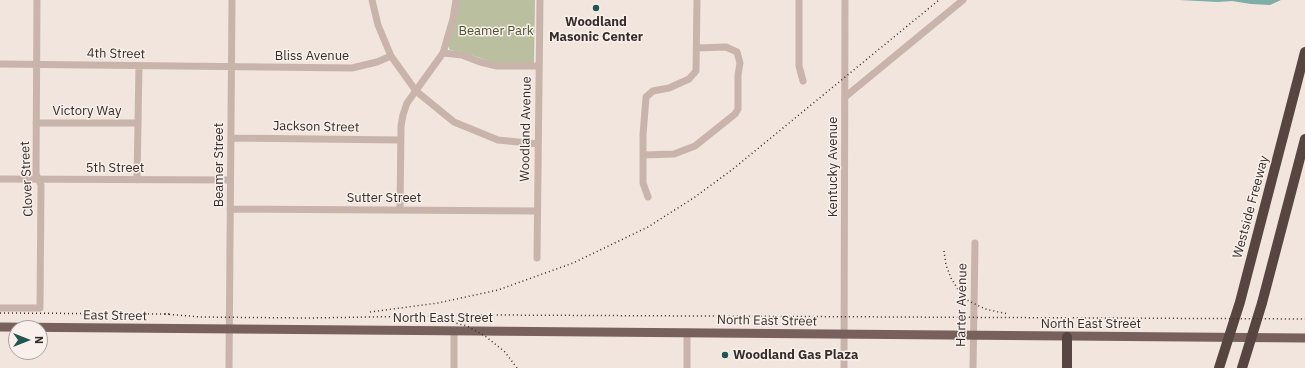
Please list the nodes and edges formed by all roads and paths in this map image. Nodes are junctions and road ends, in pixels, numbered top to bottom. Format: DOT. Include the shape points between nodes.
graph roads {
  1 [pos="37,0"];
  2 [pos="232,0"];
  3 [pos="372,0"];
  4 [pos="456,0"];
  5 [pos="540,0"];
  6 [pos="698,0"];
  7 [pos="799,0"];
  8 [pos="846,0"];
  9 [pos="963,0"];
  10 [pos="697,48"];
  11 [pos="1305,52"];
  12 [pos="444,53"];
  13 [pos="391,56"];
  14 [pos="0,64"];
  15 [pos="37,65"];
  16 [pos="139,66"];
  17 [pos="539,66"];
  18 [pos="231,67"];
  19 [pos="803,81"];
  20 [pos="416,91"];
  21 [pos="845,97"];
  22 [pos="36,123"];
  23 [pos="138,123"];
  24 [pos="231,138"];
  25 [pos="1305,139"];
  26 [pos="400,140"];
  27 [pos="538,144"];
  28 [pos="643,155"];
  29 [pos="0,179"];
  30 [pos="38,179"];
  31 [pos="137,180"];
  32 [pos="230,180"];
  33 [pos="648,197"];
  34 [pos="230,209"];
  35 [pos="400,210"];
  36 [pos="538,211"];
  37 [pos="975,243"];
  38 [pos="537,258"];
  39 [pos="0,308"];
  40 [pos="0,327"];
  41 [pos="229,330"];
  42 [pos="454,331"];
  43 [pos="687,332"];
  44 [pos="844,335"];
  45 [pos="973,336"];
  46 [pos="1067,338"];
  47 [pos="1305,338"];
  48 [pos="1220,364"];
  49 [pos="229,368"];
  50 [pos="454,368"];
  51 [pos="687,368"];
  52 [pos="844,368"];
  53 [pos="973,368"];
  54 [pos="1067,368"];
  55 [pos="1242,368"];
  1 -- 15 [label="street, Clover Street"];
  2 -- 18 [label="street, Beamer Street"];
  3 -- 13 [label="street" via="378,25"];
  4 -- 12 [label="street"];
  5 -- 17 [label="street, Woodland Avenue"];
  6 -- 10 [label="street"];
  7 -- 19 [label="street" via="798,66"];
  8 -- 21 [label="street, Kentucky Avenue"];
  9 -- 21 [label="street"];
  10 -- 28 [label="street" via="696,71 693,76 669,88 653,91 646,97"];
  10 -- 28 [label="street" via="726,47 737,52 740,64 738,109 695,146 674,154"];
  11 -- 48 [label="highway, Westside Freeway" via="1240,302"];
  12 -- 17 [label="street" via="462,55 493,65"];
  12 -- 20 [label="street"];
  13 -- 18 [label="street, Bliss Avenue" via="352,68"];
  13 -- 20 [label="street"];
  14 -- 15 [label="street, 4th Street"];
  15 -- 16 [label="street, 4th Street"];
  15 -- 22 [label="street, Clover Street"];
  16 -- 18 [label="street, 4th Street"];
  16 -- 23 [label="street"];
  17 -- 27 [label="street, Woodland Avenue"];
  18 -- 24 [label="street, Beamer Street"];
  20 -- 26 [label="street" via="403,115"];
  20 -- 27 [label="street" via="454,122 498,140"];
  21 -- 44 [label="street, Kentucky Avenue"];
  22 -- 23 [label="street, Victory Way"];
  22 -- 30 [label="street, Clover Street"];
  23 -- 31 [label="street"];
  24 -- 26 [label="street, Jackson Street"];
  24 -- 32 [label="street, Beamer Street"];
  25 -- 55 [label="highway" via="1262,303"];
  26 -- 35 [label="street"];
  27 -- 36 [label="street, Woodland Avenue"];
  28 -- 33 [label="street" via="643,183"];
  29 -- 30 [label="street, 5th Street"];
  30 -- 31 [label="street, 5th Street"];
  30 -- 39 [label="street, Clover Street" via="41,184 40,308"];
  31 -- 32 [label="street, 5th Street"];
  32 -- 34 [label="street, Beamer Street"];
  34 -- 35 [label="street, Sutter Street"];
  34 -- 41 [label="street, Beamer Street"];
  35 -- 36 [label="street, Sutter Street"];
  36 -- 38 [label="street, Woodland Avenue"];
  37 -- 45 [label="street, Harter Avenue"];
  40 -- 41 [label="main road, East Street"];
  41 -- 42 [label="main road, North East Street"];
  41 -- 49 [label="street, Beamer Street"];
  42 -- 43 [label="main road, North East Street"];
  42 -- 50 [label="street"];
  43 -- 44 [label="main road, North East Street"];
  43 -- 51 [label="street"];
  44 -- 45 [label="main road, North East Street"];
  44 -- 52 [label="street, Kentucky Avenue"];
  45 -- 46 [label="main road, North East Street"];
  45 -- 53 [label="street, Harter Avenue"];
  46 -- 47 [label="main road, North East Street"];
  46 -- 54 [label="highway"];
}
